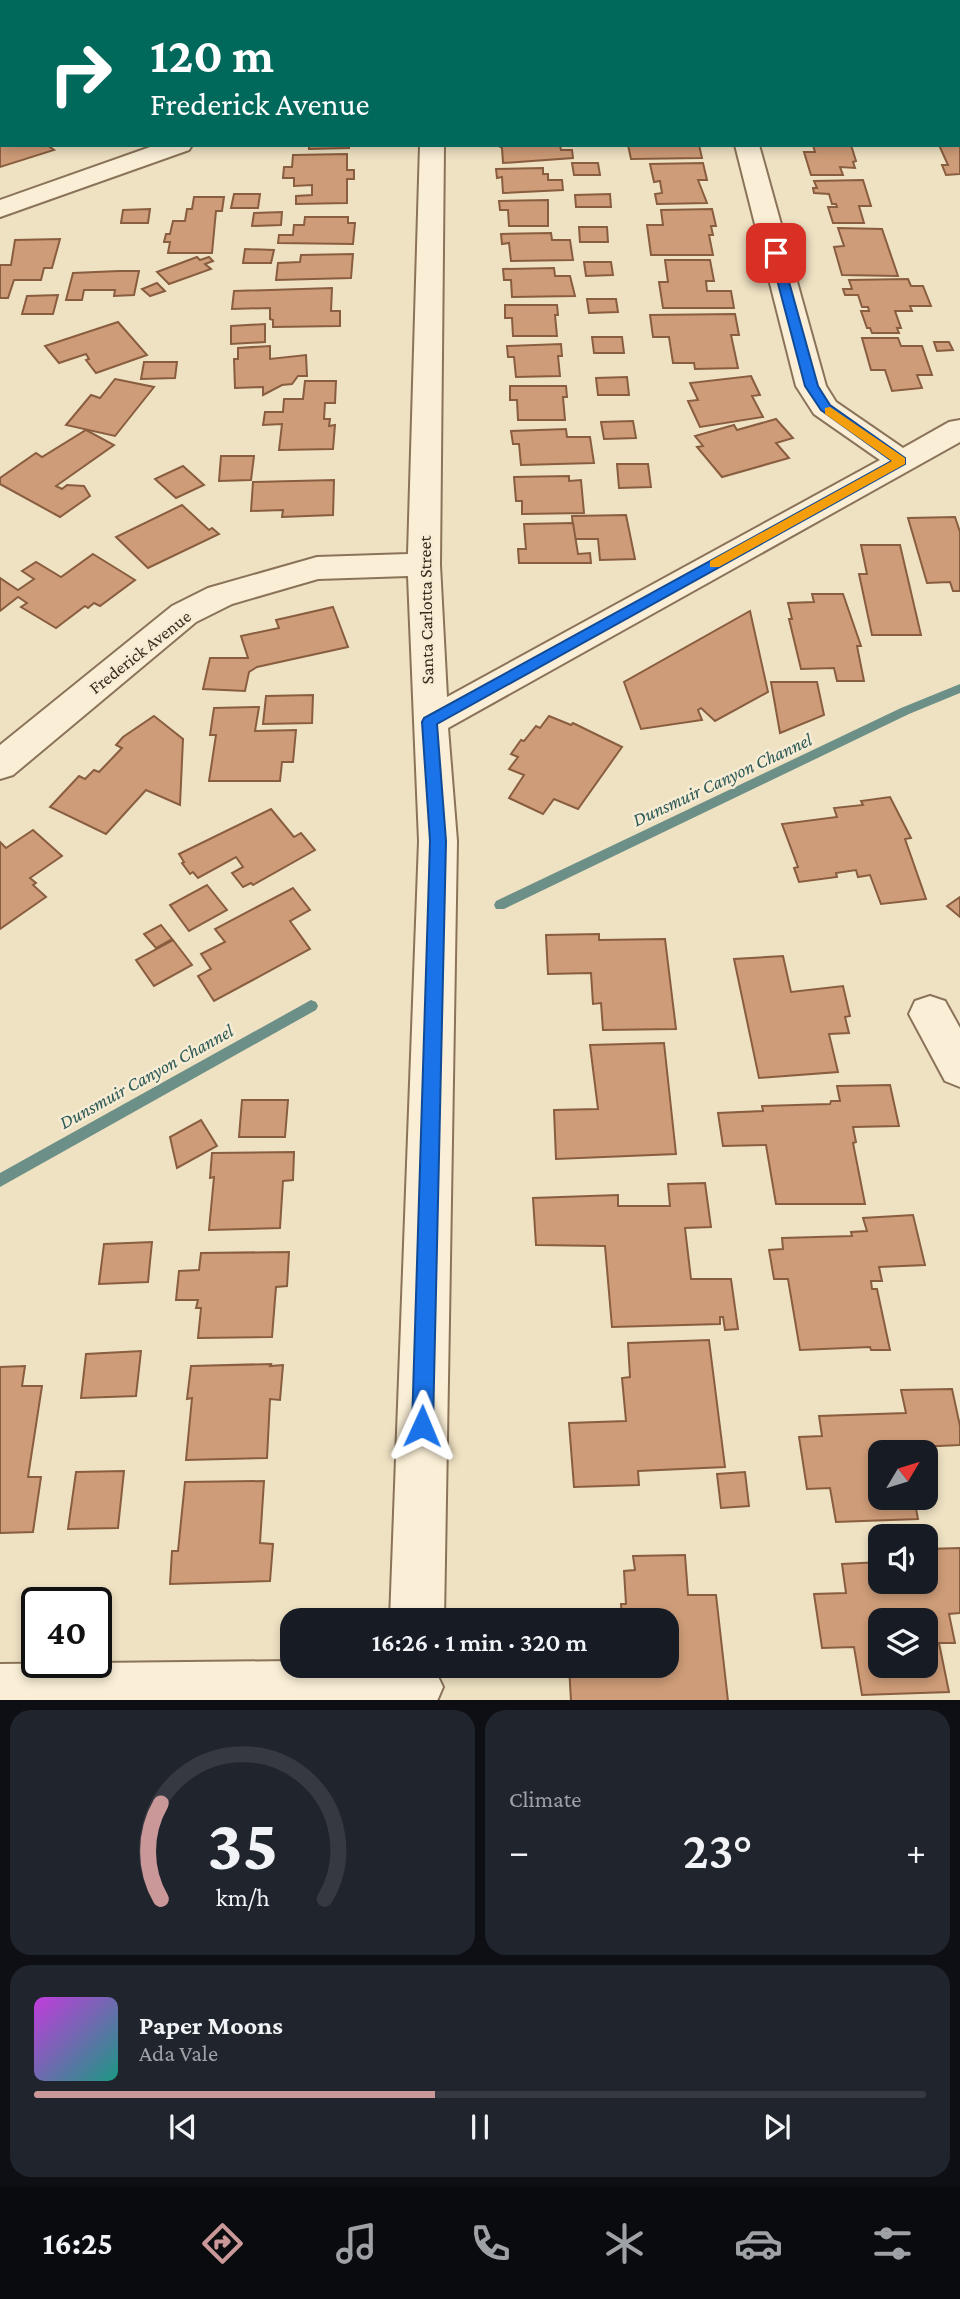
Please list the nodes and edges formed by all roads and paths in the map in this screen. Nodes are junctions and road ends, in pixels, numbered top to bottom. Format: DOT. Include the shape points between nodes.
graph roads {
  1 [pos="174,147"];
  2 [pos="432,147"];
  3 [pos="748,147"];
  4 [pos="98,149"];
  5 [pos="92,176"];
  6 [pos="0,209"];
  7 [pos="960,429"];
  8 [pos="901,461"];
  9 [pos="424,565"];
  10 [pos="429,722"];
  11 [pos="0,765"];
  12 [pos="930,1014"];
  13 [pos="960,1068"];
  14 [pos="417,1608"];
  15 [pos="416,1684"];
  16 [pos="0,1692"];
  1 -- 5 [label="street"];
  2 -- 9 [label="street, Santa Carlotta Street"];
  3 -- 8 [label="street" via="811,386 825,408"];
  4 -- 5 [label="street"];
  5 -- 6 [label="street"];
  7 -- 8 [label="street"];
  8 -- 10 [label="street"];
  9 -- 10 [label="street, Santa Carlotta Street"];
  9 -- 11 [label="street, Frederick Avenue" via="317,568 220,596 184,614"];
  10 -- 14 [label="street, Santa Carlotta Street" via="438,841"];
  12 -- 13 [label="street"];
  15 -- 16 [label="street"];
}
